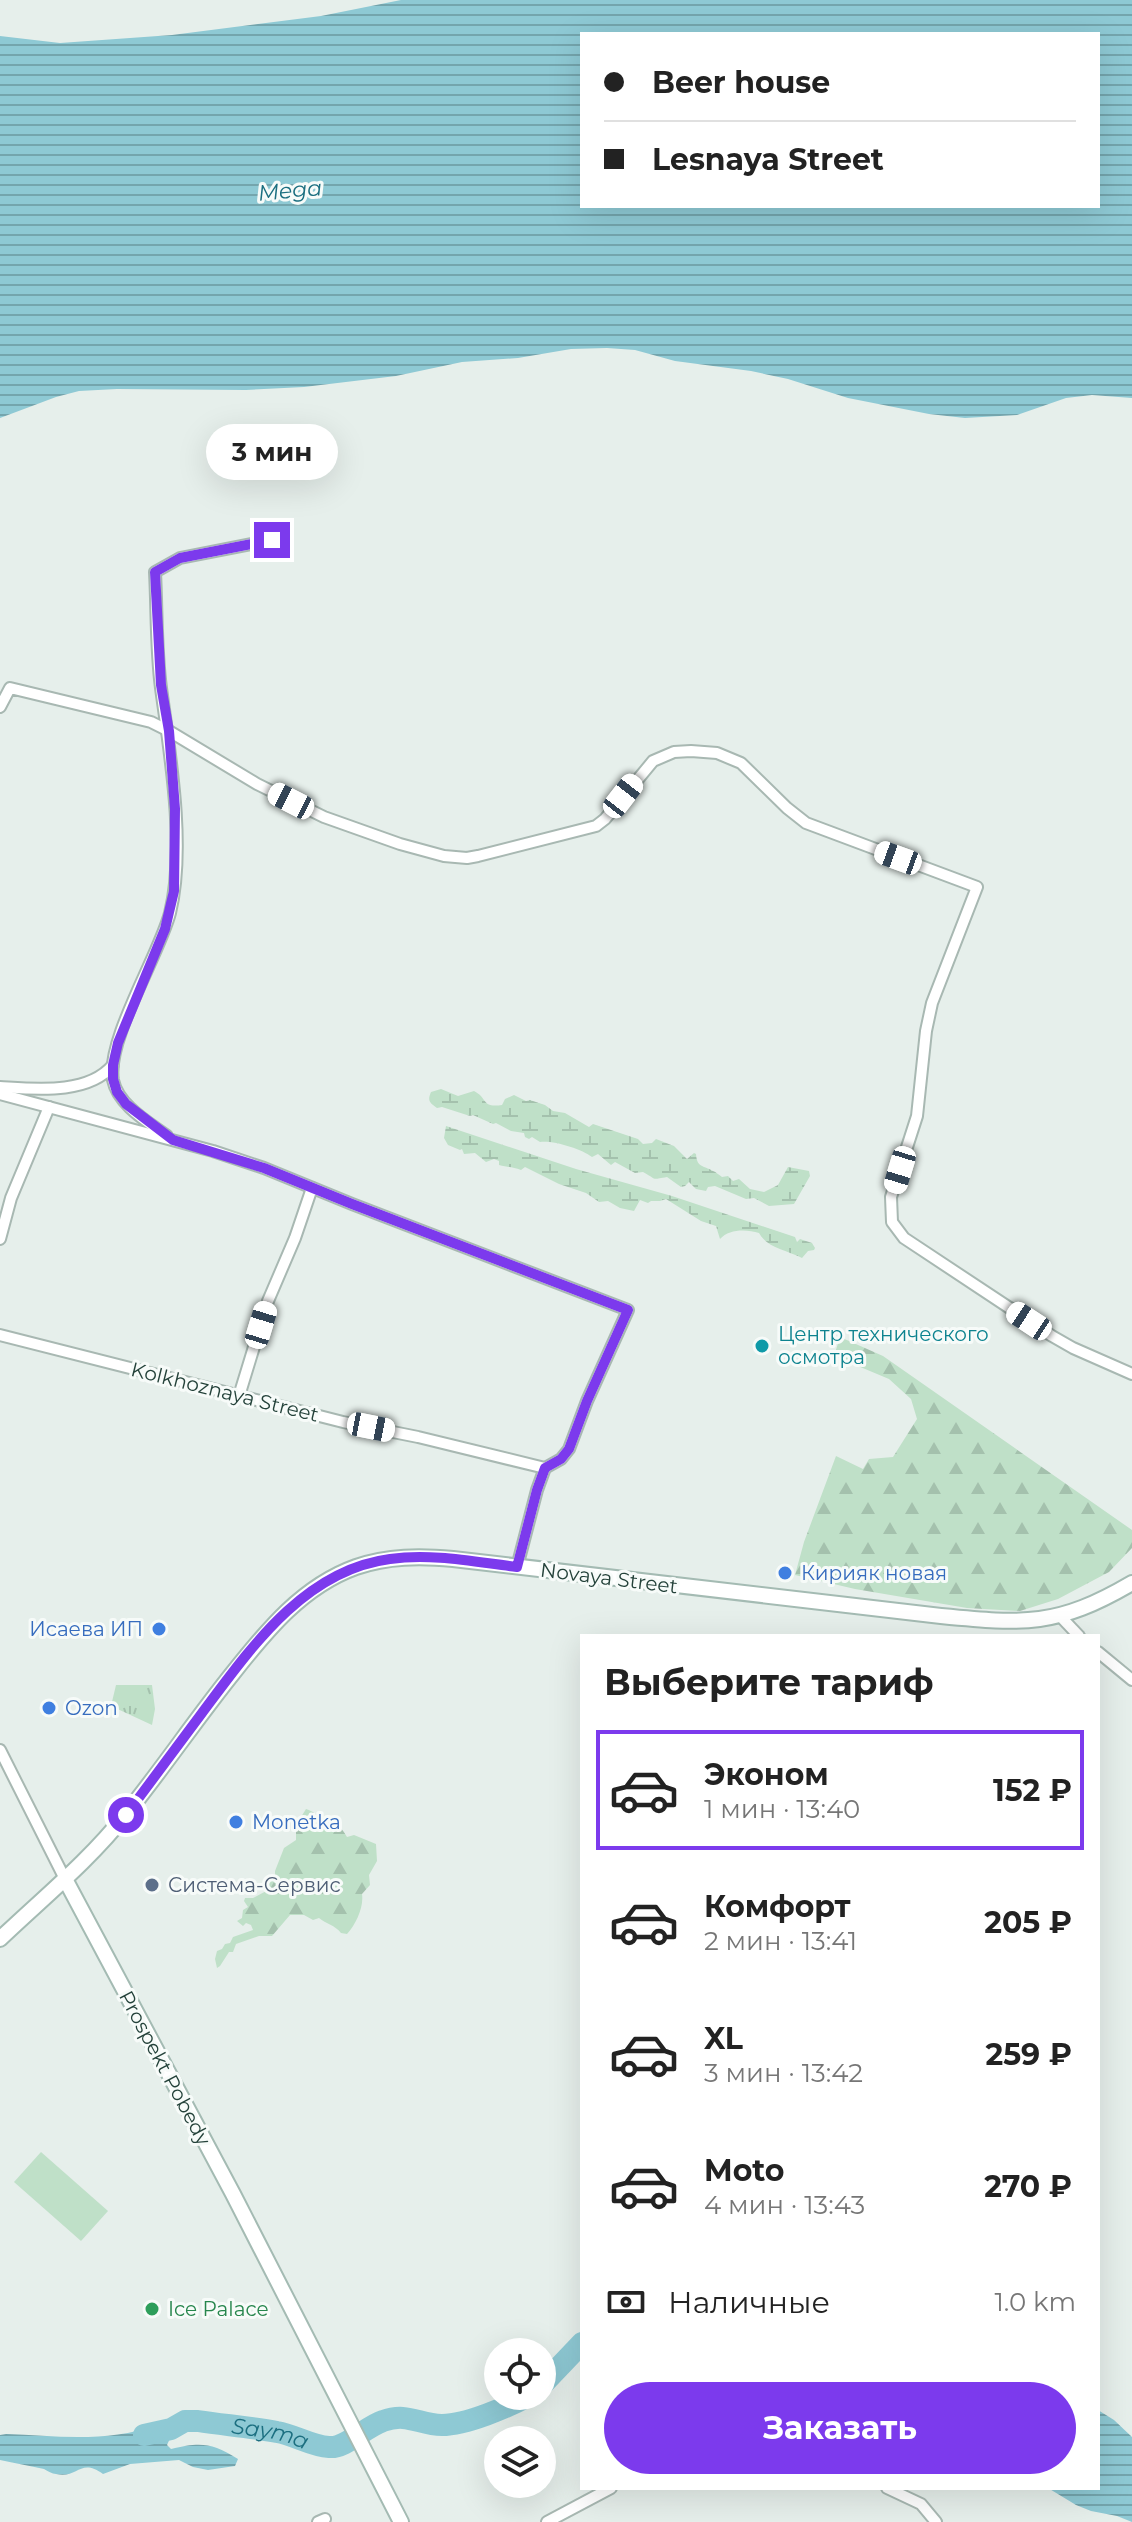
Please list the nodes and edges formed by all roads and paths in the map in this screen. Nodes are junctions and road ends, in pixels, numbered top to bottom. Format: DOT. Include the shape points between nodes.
graph roads {
  1 [pos="272,540"];
  2 [pos="0,707"];
  3 [pos="169,731"];
  4 [pos="113,1065"];
  5 [pos="0,1087"];
  6 [pos="0,1094"];
  7 [pos="49,1107"];
  8 [pos="173,1140"];
  9 [pos="312,1188"];
  10 [pos="0,1239"];
  11 [pos="0,1335"];
  12 [pos="1132,1374"];
  13 [pos="239,1396"];
  14 [pos="545,1468"];
  15 [pos="517,1567"];
  16 [pos="1132,1583"];
  17 [pos="1061,1617"];
  18 [pos="1077,1634"];
  19 [pos="1100,1654"];
  20 [pos="1132,1680"];
  21 [pos="0,1750"];
  22 [pos="65,1879"];
  23 [pos="0,1939"];
  24 [pos="607,2490"];
  25 [pos="891,2490"];
  26 [pos="399,2517"];
  27 [pos="547,2522"];
  28 [pos="936,2522"];
  1 -- 3 [label="street" via="180,558 155,572"];
  2 -- 3 [label="street" via="10,688"];
  3 -- 4 [label="street" via="175,837 172,900"];
  3 -- 12 [label="street" via="324,817 456,858 586,830 605,819 662,755 717,753 741,763 806,823 977,887 929,1016 917,1116 891,1197 892,1222 904,1238 1052,1336"];
  4 -- 5 [label="street" via="97,1079 82,1083"];
  4 -- 8 [label="street" via="117,1092 126,1104"];
  6 -- 7 [label="street"];
  7 -- 8 [label="street"];
  7 -- 10 [label="street"];
  8 -- 9 [label="street"];
  9 -- 13 [label="street" via="268,1301"];
  9 -- 14 [label="street" via="628,1310 569,1449"];
  11 -- 13 [label="street, Kolkhoznaya Street"];
  13 -- 14 [label="street, Kolkhoznaya Street"];
  14 -- 15 [label="street"];
  15 -- 17 [label="street, Novaya Street" via="984,1620"];
  15 -- 22 [label="street, Novaya Street" via="429,1557 390,1559 354,1568 319,1586 271,1626 126,1815"];
  16 -- 17 [label="street, Novaya Street"];
  17 -- 18 [label="street"];
  19 -- 20 [label="street"];
  21 -- 22 [label="street, Prospekt Pobedy"];
  22 -- 23 [label="street, Novaya Street"];
  22 -- 26 [label="street, Prospekt Pobedy"];
  24 -- 27 [label="street"];
  25 -- 28 [label="street" via="921,2504"];
}
